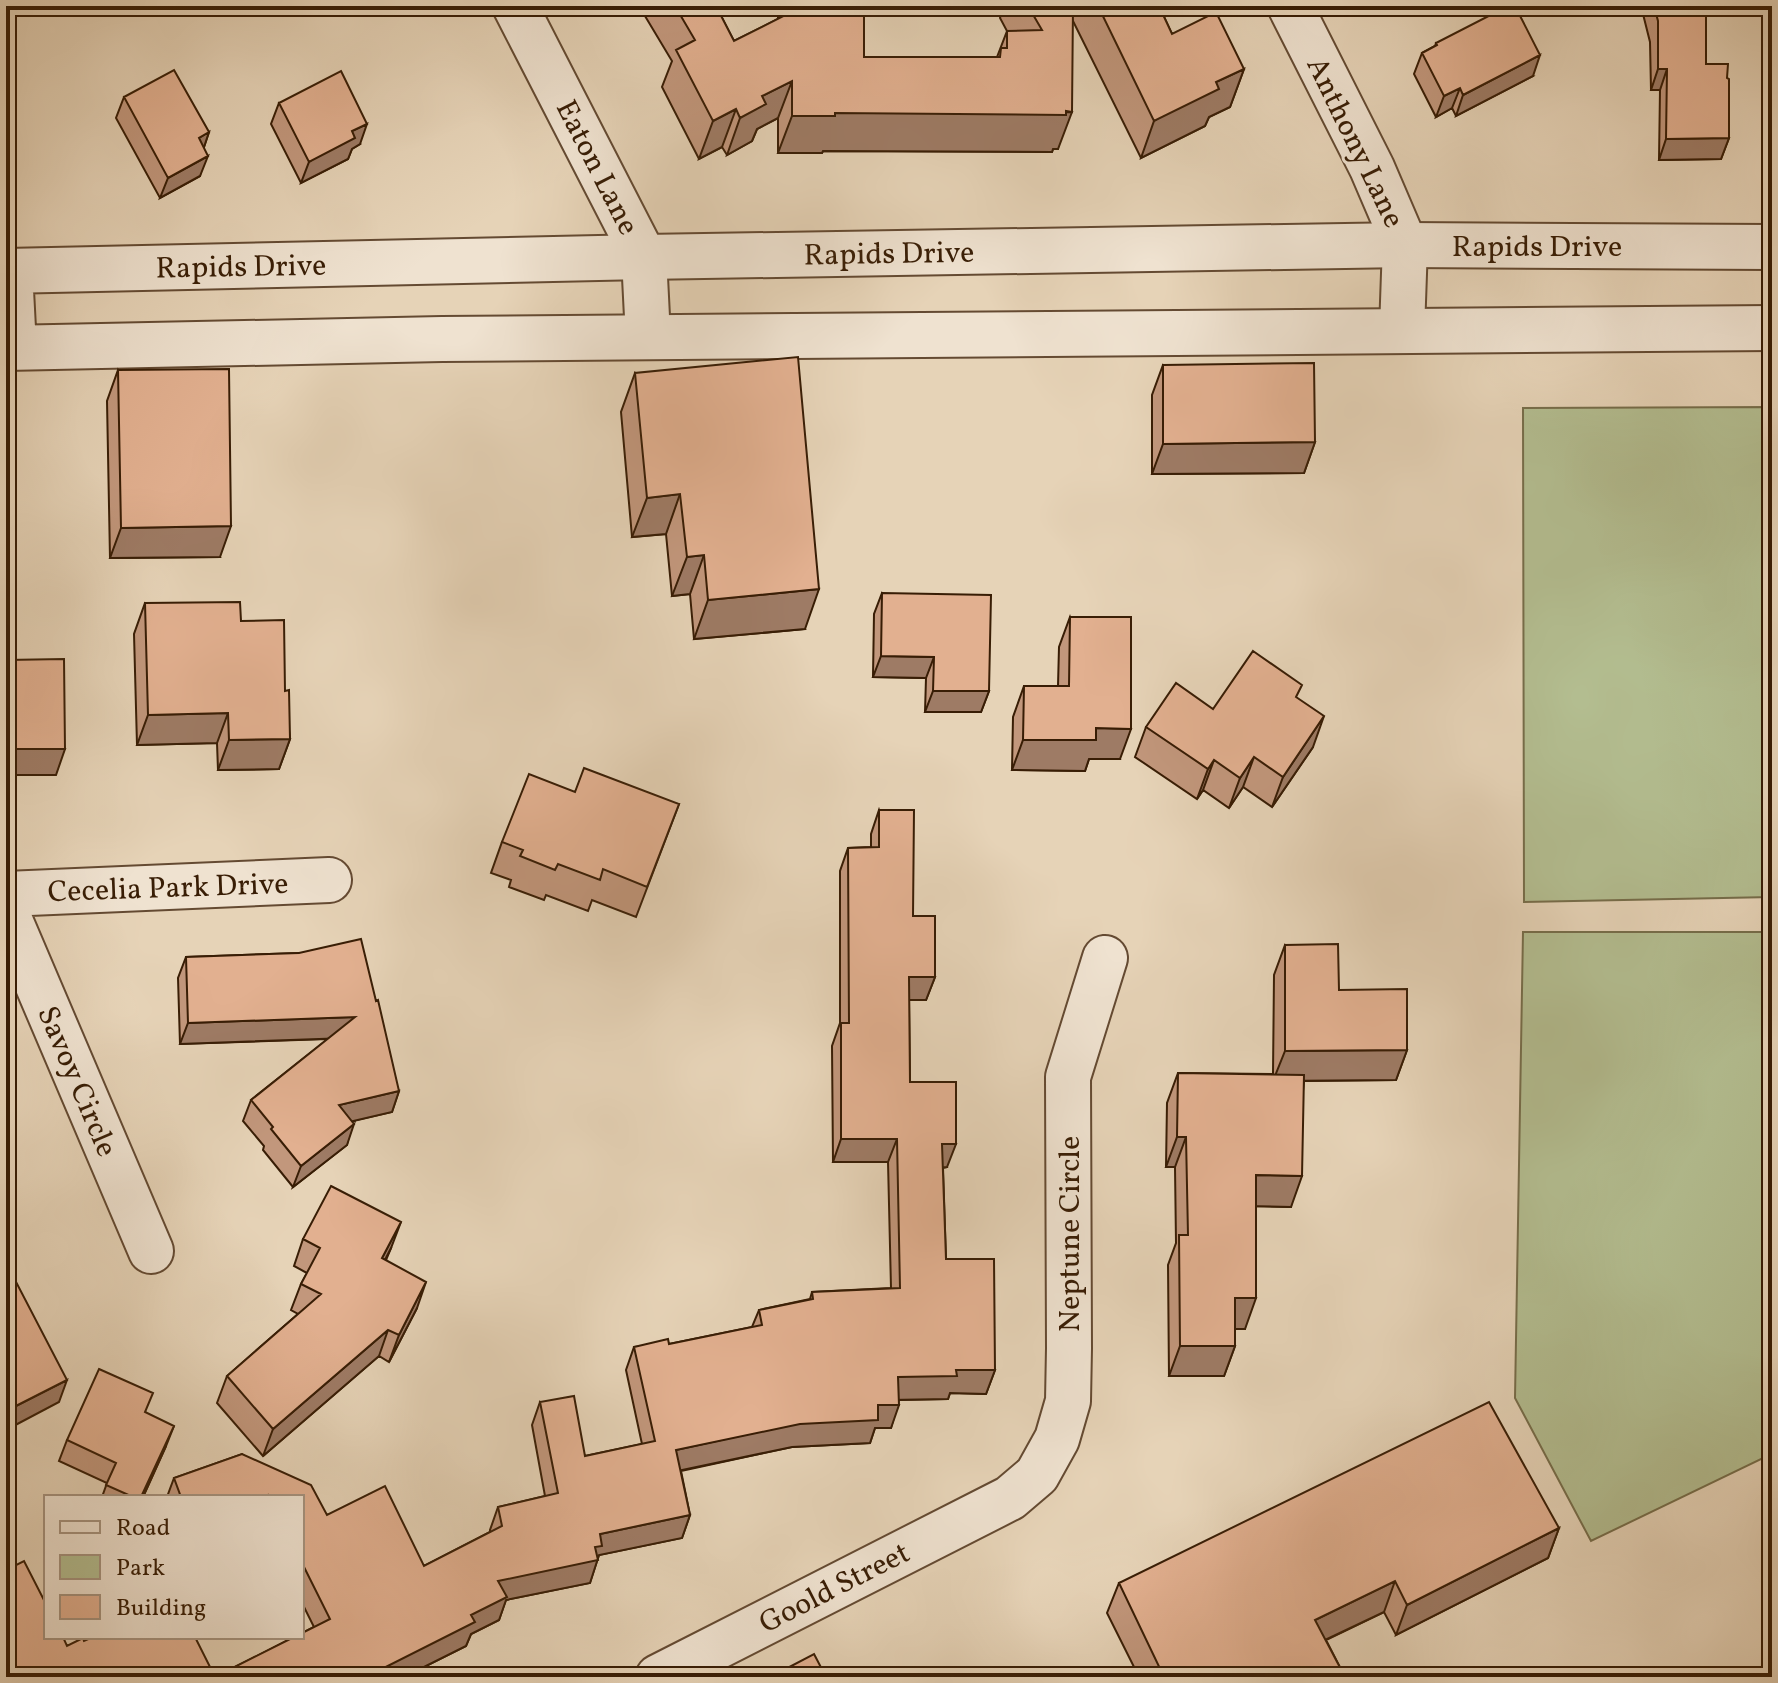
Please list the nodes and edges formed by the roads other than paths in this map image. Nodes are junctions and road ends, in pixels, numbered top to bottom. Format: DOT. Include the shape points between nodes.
graph roads {
  1 [pos="515,6"];
  2 [pos="1290,6"];
  3 [pos="1405,245"];
  4 [pos="1772,247"];
  5 [pos="644,257"];
  6 [pos="8,271"];
  7 [pos="1772,328"];
  8 [pos="1402,330"];
  9 [pos="648,337"];
  10 [pos="10,348"];
  11 [pos="329,880"];
  12 [pos="6,894"];
  13 [pos="6,911"];
  14 [pos="1105,958"];
  15 [pos="151,1251"];
  16 [pos="1010,1498"];
  17 [pos="658,1677"];
  1 -- 5 [label="street, Eaton Lane"];
  2 -- 3 [label="street, Anthony Lane"];
  3 -- 4 [label="street, Rapids Drive"];
  3 -- 5 [label="street, Rapids Drive"];
  3 -- 8 [label="street, Anthony Lane"];
  5 -- 6 [label="street, Rapids Drive"];
  5 -- 9 [label="street, Eaton Lane"];
  6 -- 10 [label="street"];
  7 -- 8 [label="street"];
  8 -- 9 [label="street"];
  9 -- 10 [label="street"];
  11 -- 12 [label="street, Cecelia Park Drive"];
  13 -- 15 [label="street, Savoy Circle"];
  14 -- 16 [label="street, Neptune Circle" via="1068,1077 1068,1401 1057,1439 1037,1475"];
  16 -- 17 [label="street, Goold Street"];
}
